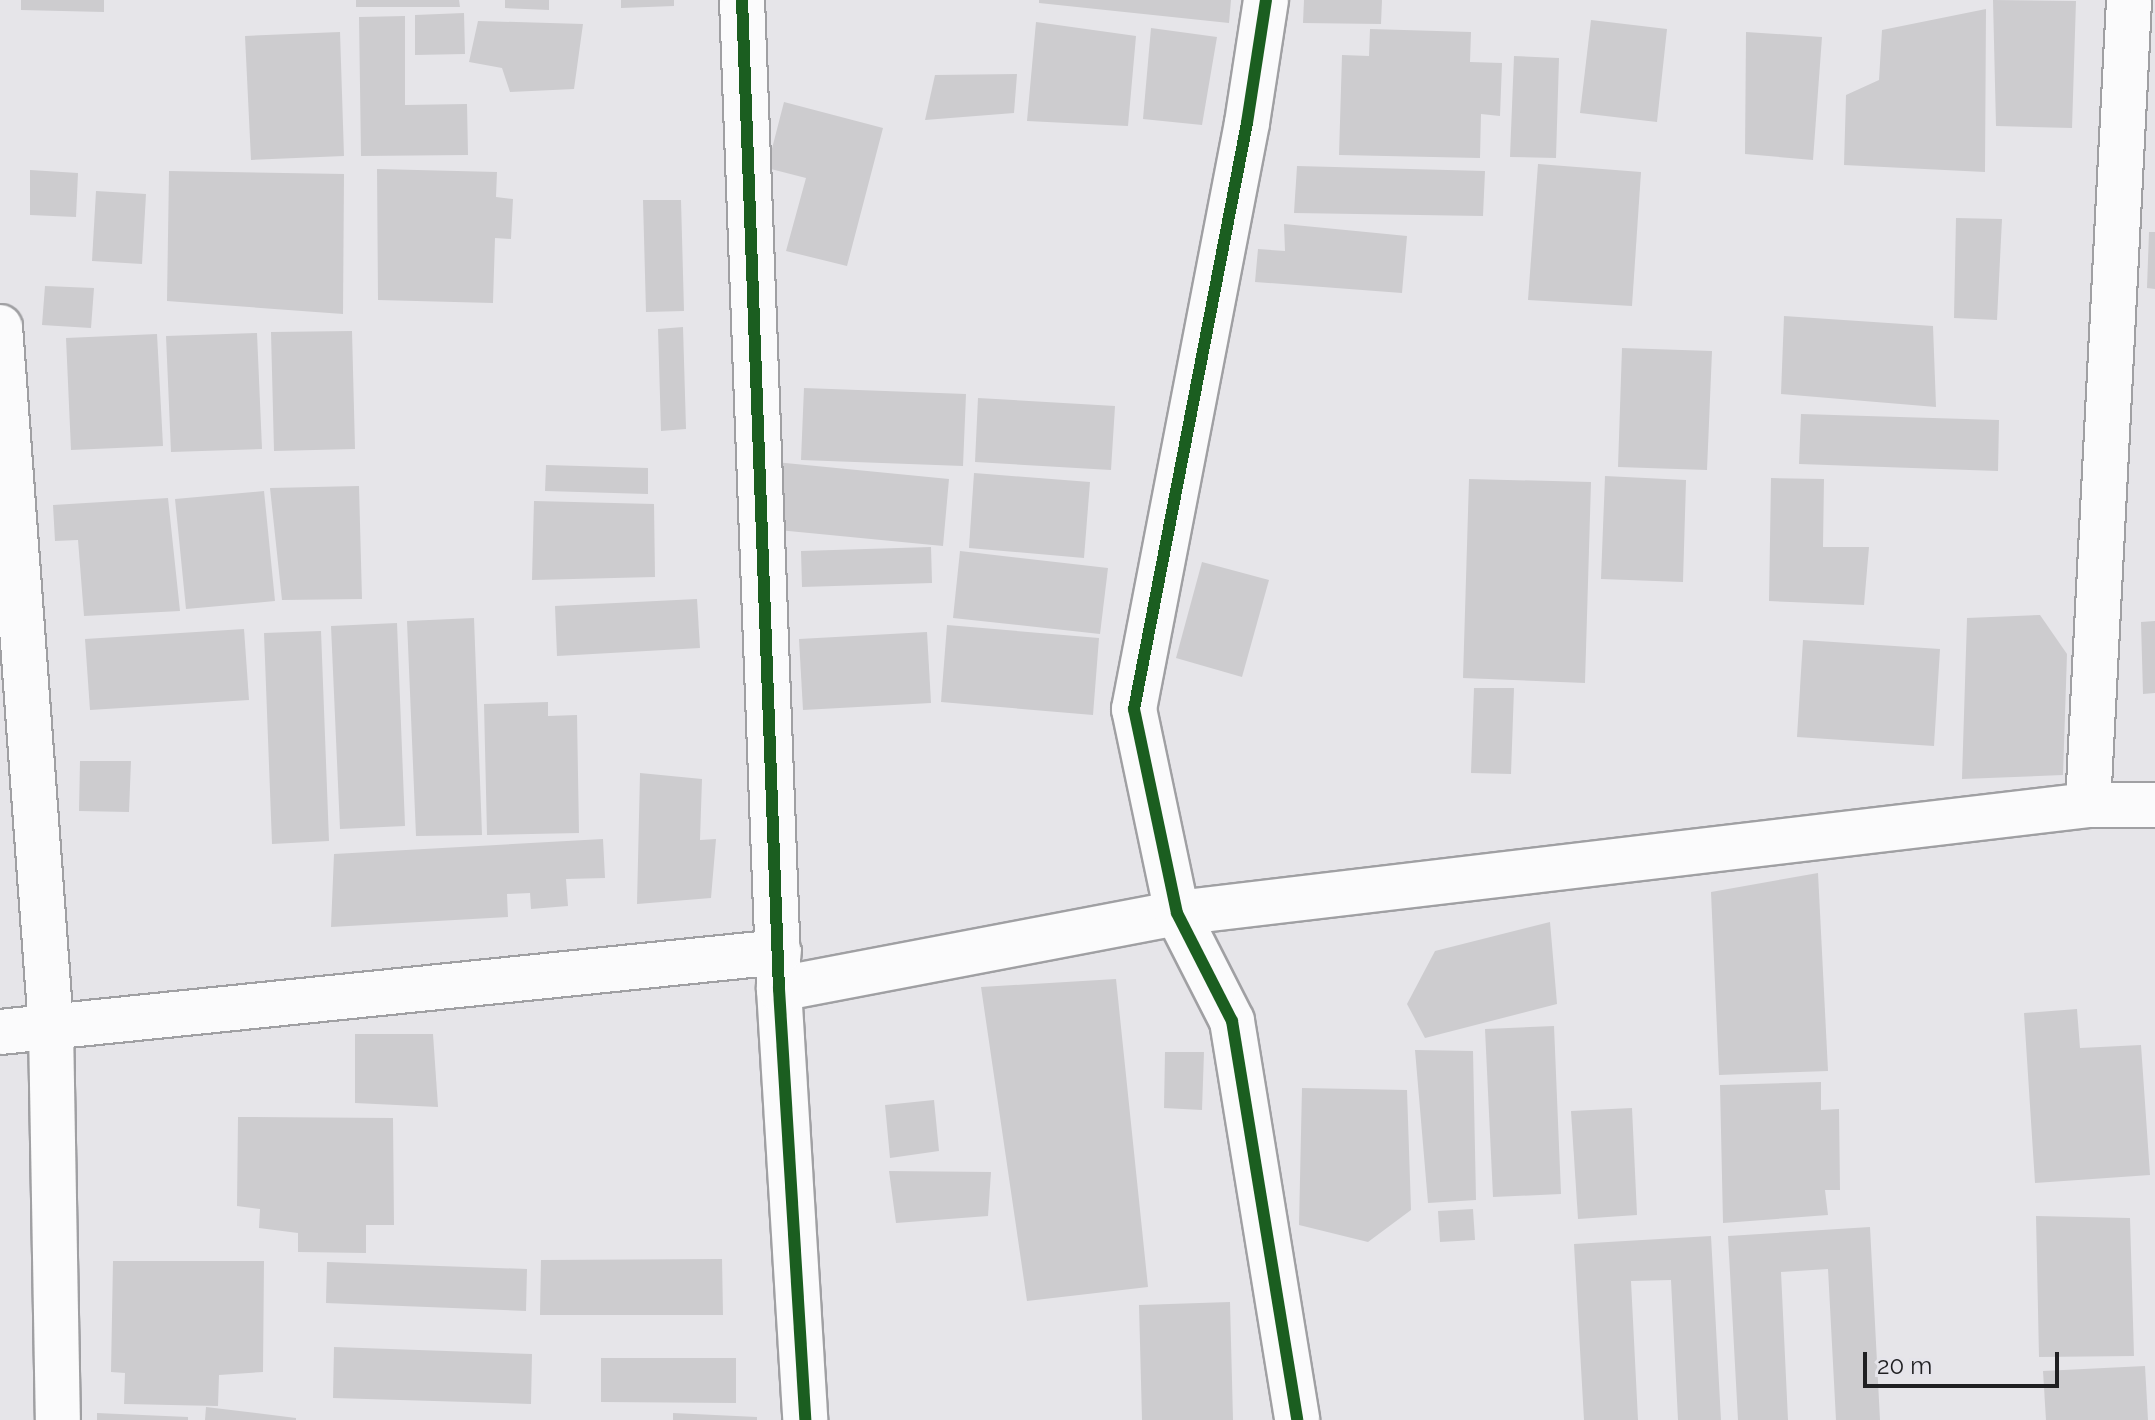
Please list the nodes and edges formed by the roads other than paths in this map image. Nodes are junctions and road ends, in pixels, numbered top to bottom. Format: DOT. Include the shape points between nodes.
graph roads {
  1 [pos="742,0"];
  2 [pos="1266,0"];
  3 [pos="2129,0"];
  4 [pos="1,340"];
  5 [pos="2088,805"];
  6 [pos="2155,805"];
  7 [pos="1177,913"];
  8 [pos="779,970"];
  9 [pos="51,1027"];
  10 [pos="0,1032"];
  11 [pos="58,1420"];
  12 [pos="805,1420"];
  13 [pos="1297,1420"];
  1 -- 8 [label="street"];
  2 -- 7 [label="street" via="1134,709"];
  3 -- 5 [label="street"];
  4 -- 9 [label="street"];
  5 -- 6 [label="street"];
  5 -- 7 [label="street"];
  7 -- 8 [label="street"];
  7 -- 13 [label="street" via="1232,1021"];
  8 -- 9 [label="street"];
  8 -- 12 [label="street"];
  9 -- 10 [label="street"];
  9 -- 11 [label="street"];
}
